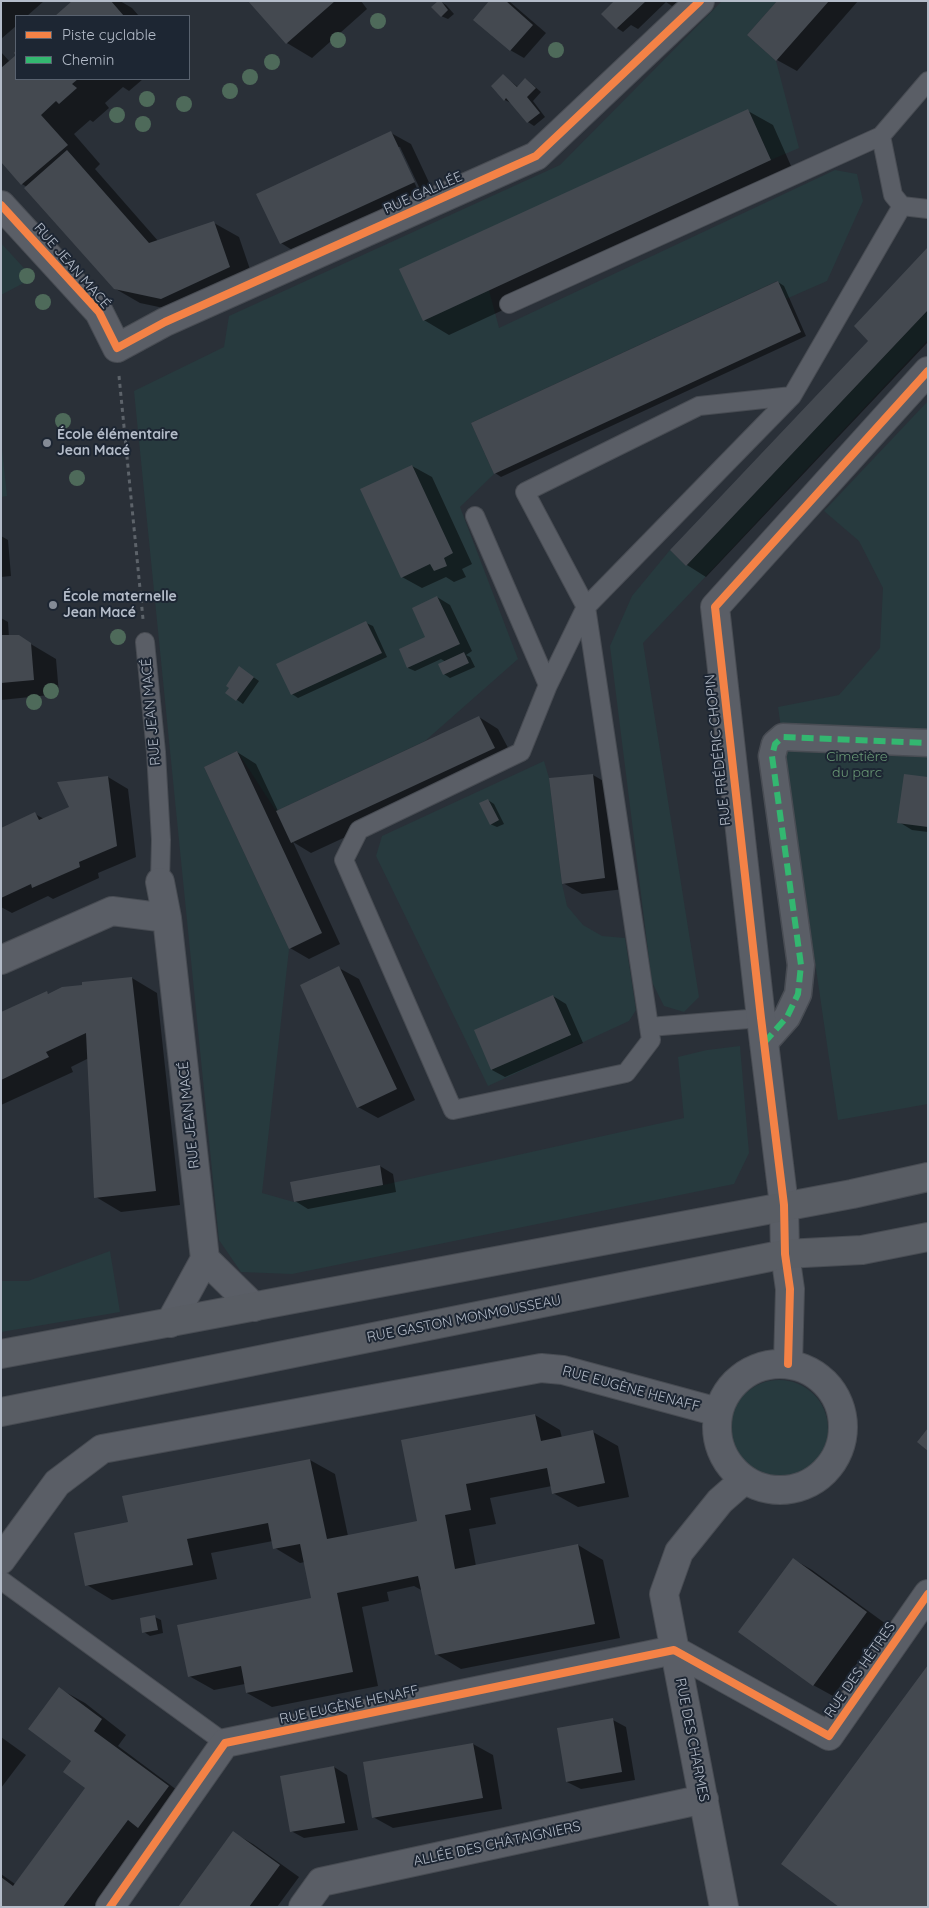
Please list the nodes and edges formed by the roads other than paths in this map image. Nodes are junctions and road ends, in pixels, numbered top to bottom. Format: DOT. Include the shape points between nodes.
graph roads {
  1 [pos="700,1"];
  2 [pos="928,81"];
  3 [pos="881,136"];
  4 [pos="1,205"];
  5 [pos="902,206"];
  6 [pos="928,209"];
  7 [pos="509,304"];
  8 [pos="116,348"];
  9 [pos="928,372"];
  10 [pos="792,396"];
  11 [pos="475,516"];
  12 [pos="586,607"];
  13 [pos="145,642"];
  14 [pos="548,685"];
  15 [pos="928,743"];
  16 [pos="160,882"];
  17 [pos="167,918"];
  18 [pos="1,960"];
  19 [pos="649,1027"];
  20 [pos="762,1031"];
  21 [pos="928,1177"];
  22 [pos="784,1205"];
  23 [pos="928,1237"];
  24 [pos="785,1254"];
  25 [pos="205,1259"];
  26 [pos="254,1307"];
  27 [pos="170,1323"];
  28 [pos="1,1354"];
  29 [pos="788,1364"];
  30 [pos="1,1412"];
  31 [pos="718,1412"];
  32 [pos="744,1480"];
  33 [pos="1,1560"];
  34 [pos="1,1580"];
  35 [pos="928,1594"];
  36 [pos="674,1650"];
  37 [pos="225,1743"];
  38 [pos="704,1800"];
  39 [pos="110,1907"];
  40 [pos="303,1907"];
  41 [pos="724,1907"];
  1 -- 8 [label="street, RUE GALILÉE" via="536,156 165,322"];
  2 -- 3 [label="lane"];
  3 -- 5 [label="lane" via="893,195"];
  3 -- 7 [label="lane"];
  4 -- 8 [label="street, RUE JEAN MACÉ" via="99,312"];
  5 -- 6 [label="lane"];
  5 -- 10 [label="lane"];
  9 -- 20 [label="street, RUE FRÉDÉRIC CHOPIN" via="715,607"];
  10 -- 12 [label="lane"];
  10 -- 12 [label="lane" via="699,406 525,492"];
  11 -- 14 [label="lane"];
  12 -- 14 [label="lane"];
  12 -- 19 [label="lane"];
  13 -- 16 [label="lane, RUE JEAN MACÉ" via="156,752"];
  14 -- 19 [label="lane" via="521,752 359,830 344,860 453,1110 626,1074 651,1040"];
  15 -- 20 [label="street" via="783,737 775,744 772,756 801,965 798,994 787,1017"];
  16 -- 17 [label="street, RUE JEAN MACÉ"];
  17 -- 18 [label="street" via="112,911"];
  17 -- 25 [label="street, RUE JEAN MACÉ"];
  19 -- 20 [label="lane"];
  20 -- 22 [label="street, RUE FRÉDÉRIC CHOPIN"];
  21 -- 22 [label="main road"];
  22 -- 24 [label="street, RUE FRÉDÉRIC CHOPIN"];
  22 -- 26 [label="main road"];
  23 -- 24 [label="main road, RUE GASTON MONMOUSSEAU" via="862,1250"];
  24 -- 29 [label="street, RUE FRÉDÉRIC CHOPIN" via="790,1289"];
  24 -- 30 [label="main road, RUE GASTON MONMOUSSEAU"];
  25 -- 26 [label="street"];
  25 -- 27 [label="street"];
  26 -- 27 [label="main road"];
  27 -- 28 [label="main road"];
  29 -- 31 [label="street" via="770,1364 736,1380"];
  29 -- 32 [label="street" via="808,1370 826,1383 838,1400 844,1422 842,1443 833,1462 820,1477 802,1487 775,1490"];
  31 -- 32 [label="street" via="716,1431 720,1450"];
  31 -- 33 [label="street, RUE EUGÈNE HENAFF" via="563,1370 541,1368 102,1449 57,1483"];
  32 -- 36 [label="street, RUE DES CHARMES" via="720,1501 679,1552 664,1594"];
  34 -- 37 [label="lane"];
  35 -- 36 [label="street, RUE DES HÊTRES" via="829,1736"];
  36 -- 37 [label="street, RUE EUGÈNE HENAFF"];
  36 -- 38 [label="street, RUE DES CHARMES"];
  37 -- 39 [label="street"];
  38 -- 40 [label="street, ALLÉE DES CHÂTAIGNIERS" via="321,1882"];
  38 -- 41 [label="street, RUE DES CHARMES"];
}
